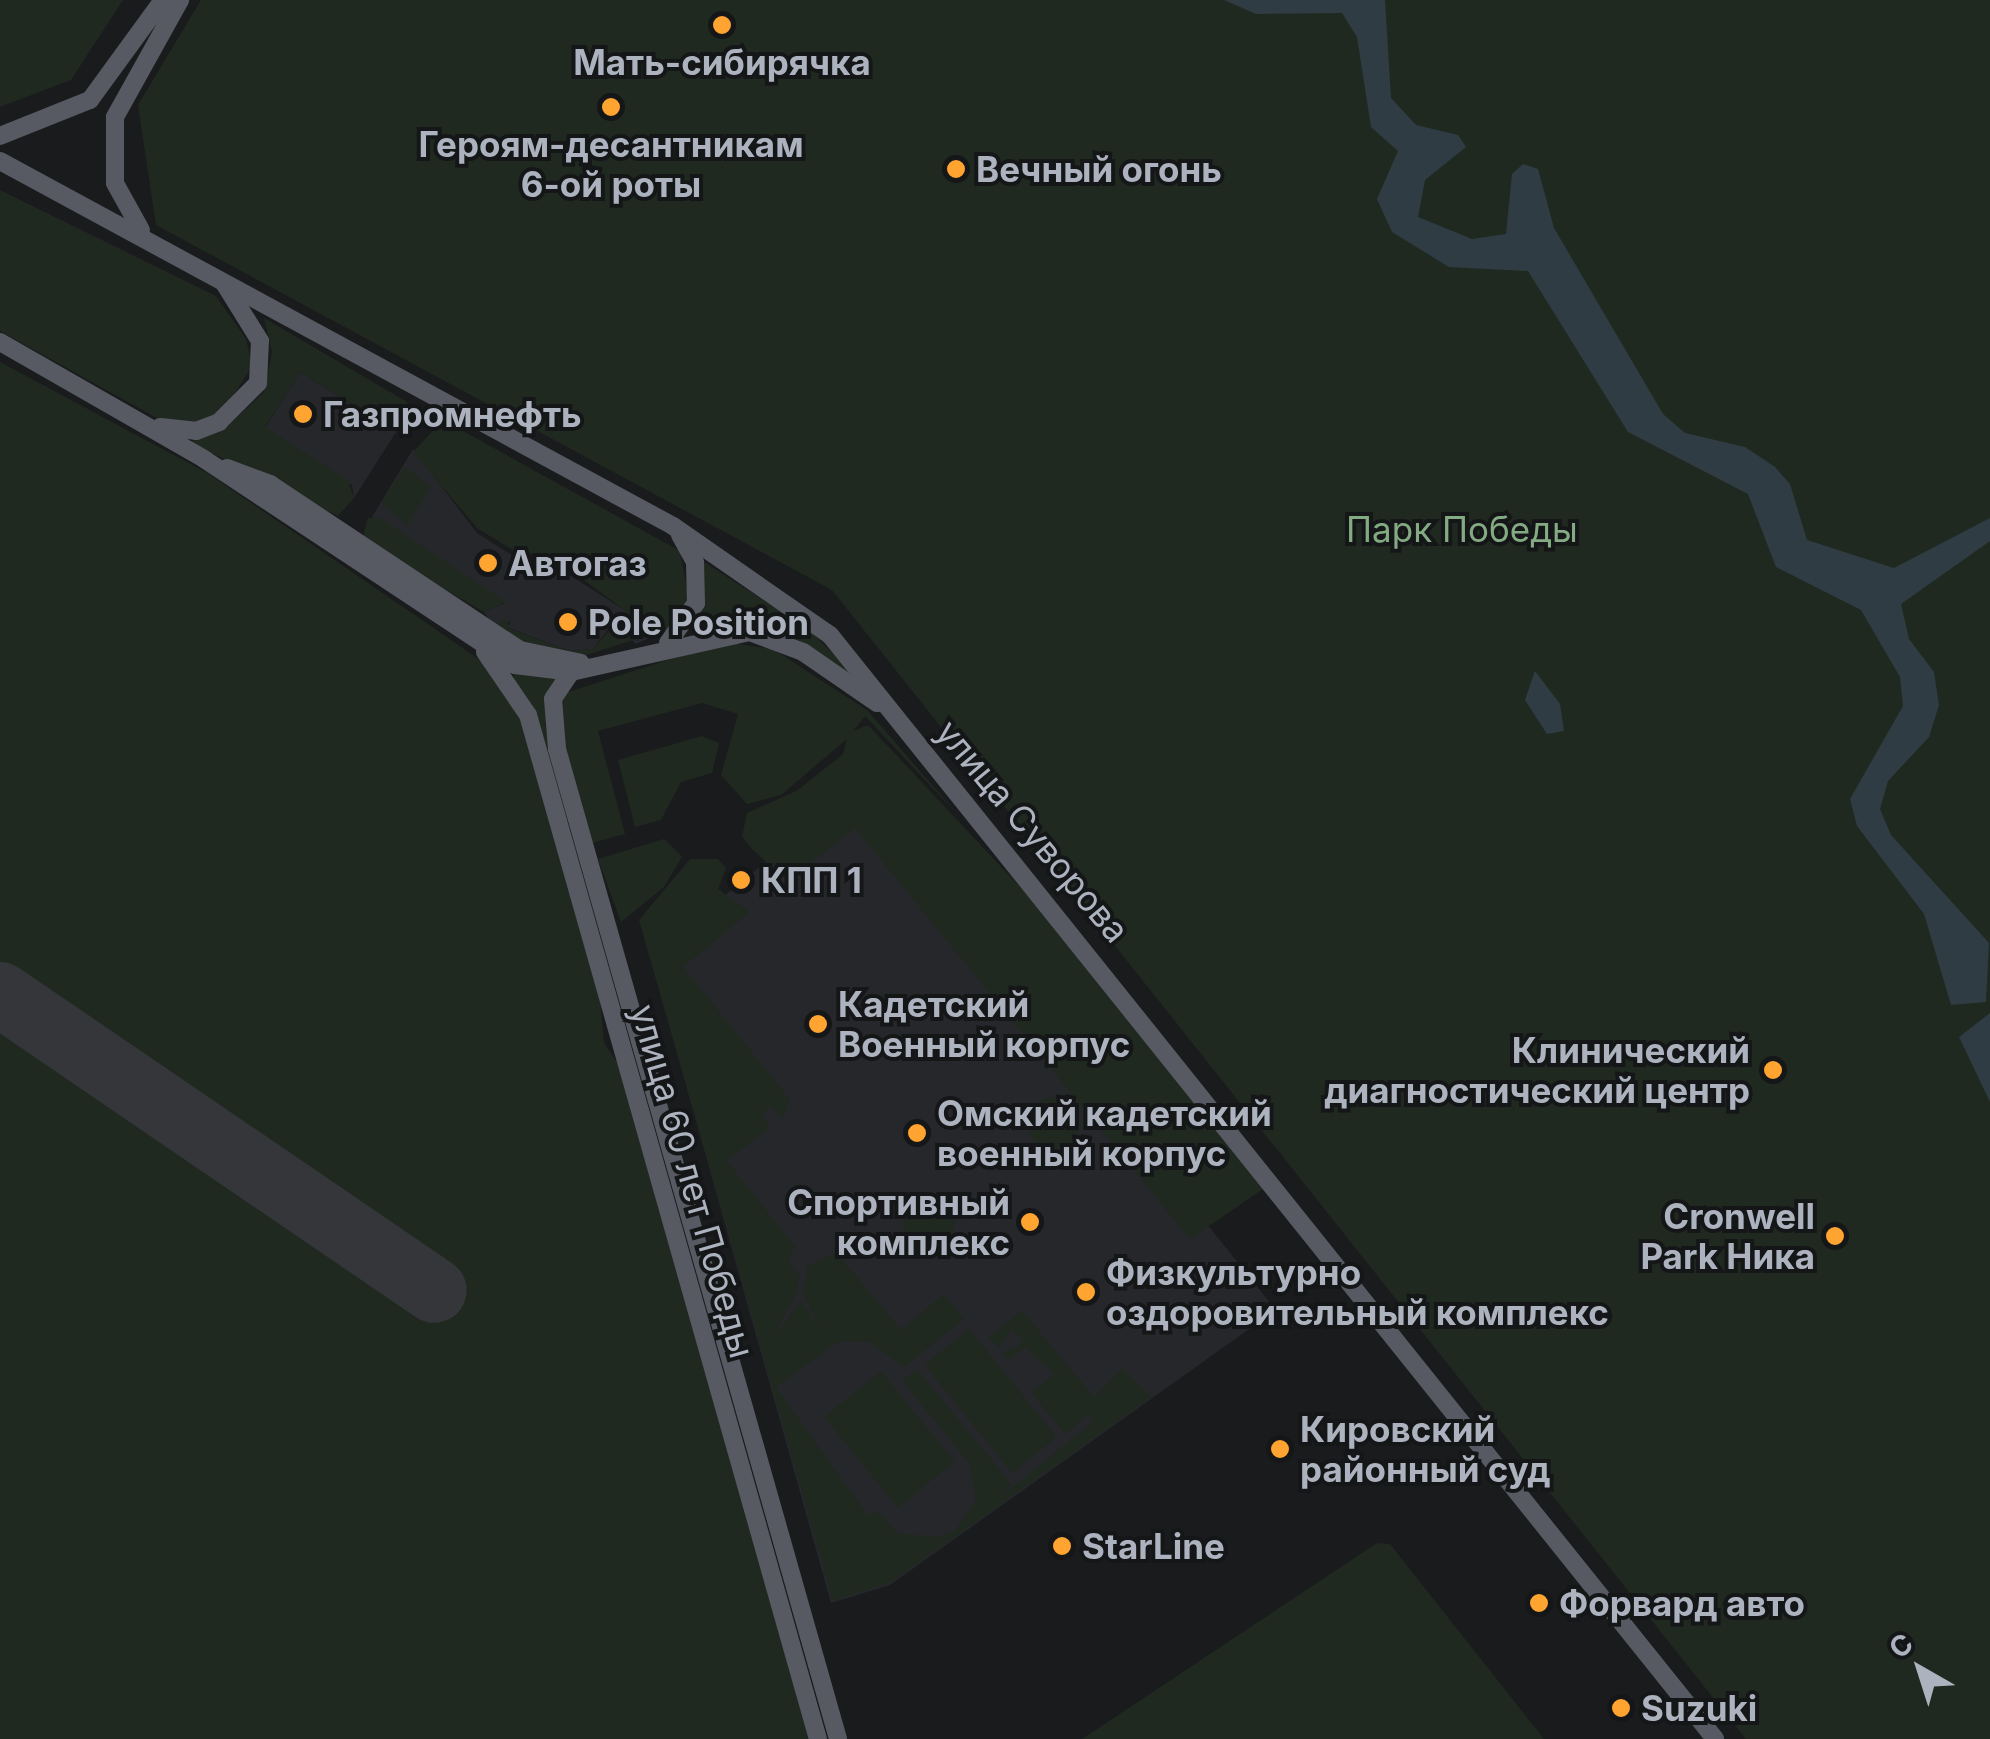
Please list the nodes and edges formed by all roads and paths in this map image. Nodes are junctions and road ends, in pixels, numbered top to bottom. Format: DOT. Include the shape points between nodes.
graph roads {
  1 [pos="163,0"];
  2 [pos="180,0"];
  3 [pos="0,136"];
  4 [pos="0,161"];
  5 [pos="144,234"];
  6 [pos="211,270"];
  7 [pos="0,342"];
  8 [pos="135,420"];
  9 [pos="204,459"];
  10 [pos="674,526"];
  11 [pos="664,646"];
  12 [pos="485,652"];
  13 [pos="595,664"];
  14 [pos="571,672"];
  15 [pos="896,718"];
  16 [pos="570,831"];
  17 [pos="785,1588"];
  18 [pos="818,1739"];
  19 [pos="838,1739"];
  20 [pos="1715,1739"];
  1 -- 3 [label="main road" via="127,57 60,119"];
  2 -- 5 [label="main road" via="126,86 115,116 115,183"];
  4 -- 5 [label="main road, улица Суворова"];
  5 -- 6 [label="main road, улица Суворова"];
  6 -- 8 [label="main road" via="254,327 258,383 244,404 196,431"];
  6 -- 10 [label="main road, улица Суворова"];
  7 -- 8 [label="main road"];
  8 -- 9 [label="main road"];
  9 -- 12 [label="main road"];
  9 -- 13 [label="main road" via="270,484 520,650"];
  10 -- 11 [label="main road" via="698,585 692,621"];
  10 -- 15 [label="main road, улица Суворова" via="830,635"];
  11 -- 13 [label="main road"];
  11 -- 15 [label="main road" via="728,631 770,637"];
  12 -- 14 [label="main road" via="532,670"];
  12 -- 16 [label="main road, улица 60 лет Победы" via="520,695"];
  13 -- 14 [label="main road"];
  14 -- 16 [label="main road, улица 60 лет Победы" via="552,714"];
  15 -- 20 [label="main road, улица Суворова"];
  16 -- 17 [label="main road, улица 60 лет Победы"];
  17 -- 18 [label="main road, улица 60 лет Победы"];
  17 -- 19 [label="main road, улица 60 лет Победы"];
}
